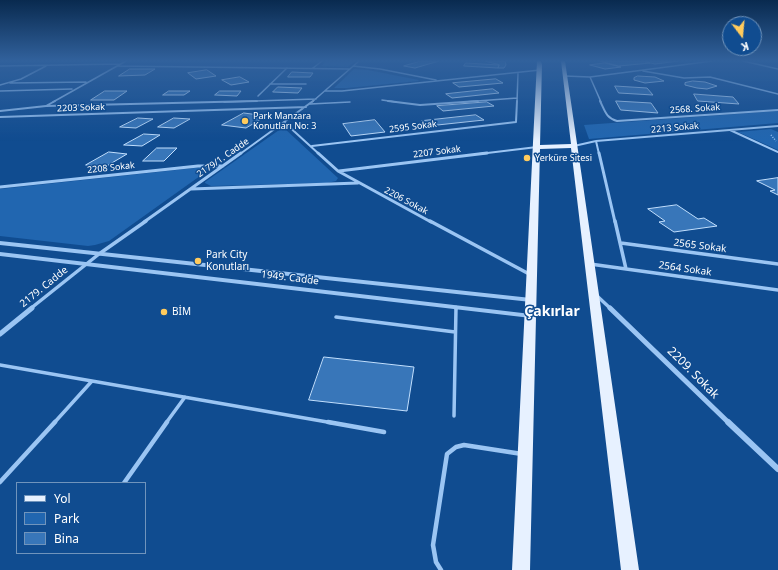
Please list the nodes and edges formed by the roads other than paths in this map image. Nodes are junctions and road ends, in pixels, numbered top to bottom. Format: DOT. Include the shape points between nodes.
graph roads {
  1 [pos="266,88"];
  2 [pos="329,88"];
  3 [pos="376,88"];
  4 [pos="517,88"];
  5 [pos="539,88"];
  6 [pos="566,88"];
  7 [pos="595,88"];
  8 [pos="752,88"];
  9 [pos="75,89"];
  10 [pos="0,91"];
  11 [pos="325,91"];
  12 [pos="778,94"];
  13 [pos="258,96"];
  14 [pos="517,98"];
  15 [pos="316,99"];
  16 [pos="382,100"];
  17 [pos="350,102"];
  18 [pos="184,103"];
  19 [pos="310,104"];
  20 [pos="46,106"];
  21 [pos="306,107"];
  22 [pos="778,110"];
  23 [pos="0,111"];
  24 [pos="181,111"];
  25 [pos="0,117"];
  26 [pos="285,123"];
  27 [pos="770,126"];
  28 [pos="778,126"];
  29 [pos="729,130"];
  30 [pos="778,130"];
  31 [pos="596,141"];
  32 [pos="312,146"];
  33 [pos="574,146"];
  34 [pos="537,147"];
  35 [pos="778,152"];
  36 [pos="223,166"];
  37 [pos="338,171"];
  38 [pos="359,183"];
  39 [pos="0,187"];
  40 [pos="191,189"];
  41 [pos="0,243"];
  42 [pos="621,243"];
  43 [pos="0,254"];
  44 [pos="99,254"];
  45 [pos="87,264"];
  46 [pos="590,264"];
  47 [pos="778,264"];
  48 [pos="626,269"];
  49 [pos="532,275"];
  50 [pos="778,290"];
  51 [pos="594,293"];
  52 [pos="531,300"];
  53 [pos="456,307"];
  54 [pos="531,316"];
  55 [pos="336,317"];
  56 [pos="455,332"];
  57 [pos="0,334"];
  58 [pos="0,365"];
  59 [pos="92,381"];
  60 [pos="185,397"];
  61 [pos="454,416"];
  62 [pos="384,432"];
  63 [pos="525,454"];
  64 [pos="778,469"];
  65 [pos="0,482"];
  66 [pos="125,482"];
  67 [pos="442,570"];
  68 [pos="521,570"];
  69 [pos="630,570"];
  1 -- 13 [label="lane"];
  2 -- 11 [label="street, 2179/1. Cadde"];
  3 -- 11 [label="street"];
  4 -- 14 [label="street"];
  5 -- 34 [label="main road"];
  6 -- 33 [label="main road"];
  7 -- 22 [label="street, 2568. Sokak" via="607,116 613,120"];
  8 -- 12 [label="street"];
  9 -- 10 [label="street"];
  9 -- 20 [label="street"];
  11 -- 15 [label="street, 2179/1. Cadde"];
  14 -- 16 [label="street" via="420,105"];
  14 -- 32 [label="street, 2595 Sokak" via="516,122"];
  15 -- 18 [label="street, 2203 Sokak"];
  15 -- 19 [label="street, 2179/1. Cadde"];
  17 -- 19 [label="lane"];
  18 -- 20 [label="street, 2203 Sokak"];
  18 -- 24 [label="street"];
  19 -- 21 [label="street, 2179/1. Cadde"];
  20 -- 23 [label="street, 2203 Sokak"];
  21 -- 24 [label="street, 2203 Sokak"];
  21 -- 26 [label="street, 2179/1. Cadde"];
  24 -- 25 [label="street, 2203 Sokak"];
  26 -- 32 [label="street, 2206 Sokak"];
  26 -- 36 [label="street, 2179/1. Cadde"];
  27 -- 28 [label="street, 2213 Sokak"];
  27 -- 29 [label="street, 2213 Sokak"];
  27 -- 30 [label="street"];
  29 -- 31 [label="street, 2213 Sokak"];
  29 -- 35 [label="street"];
  31 -- 33 [label="street, 2213 Sokak"];
  31 -- 42 [label="street"];
  32 -- 37 [label="street, 2206 Sokak"];
  33 -- 34 [label="main road"];
  33 -- 46 [label="main road"];
  34 -- 37 [label="street, 2207 Sokak"];
  34 -- 49 [label="main road"];
  36 -- 39 [label="street, 2208 Sokak" via="203,165"];
  36 -- 40 [label="street, 2179/1. Cadde"];
  37 -- 38 [label="street, 2206 Sokak"];
  38 -- 40 [label="street"];
  38 -- 49 [label="street, 2206 Sokak"];
  40 -- 44 [label="street, 2179/1. Cadde"];
  41 -- 44 [label="street, 1949. Cadde"];
  42 -- 47 [label="street, 2565 Sokak"];
  42 -- 48 [label="street"];
  43 -- 45 [label="street, 1949. Cadde"];
  44 -- 45 [label="street, 2179. Cadde"];
  44 -- 52 [label="street, 1949. Cadde"];
  45 -- 53 [label="street, 1949. Cadde"];
  45 -- 57 [label="street, 2179. Cadde"];
  46 -- 48 [label="street, 2564 Sokak"];
  46 -- 51 [label="main road"];
  48 -- 50 [label="street, 2564 Sokak"];
  49 -- 52 [label="main road"];
  51 -- 64 [label="street, 2209. Sokak"];
  51 -- 69 [label="main road"];
  52 -- 54 [label="main road"];
  53 -- 54 [label="street, 1949. Cadde"];
  53 -- 56 [label="lane"];
  54 -- 63 [label="main road"];
  55 -- 56 [label="lane"];
  56 -- 61 [label="lane"];
  58 -- 59 [label="lane"];
  59 -- 60 [label="lane"];
  59 -- 65 [label="lane"];
  60 -- 62 [label="lane"];
  60 -- 66 [label="lane"];
  63 -- 67 [label="lane" via="464,445 447,454 433,545 436,562"];
  63 -- 68 [label="main road"];
}
